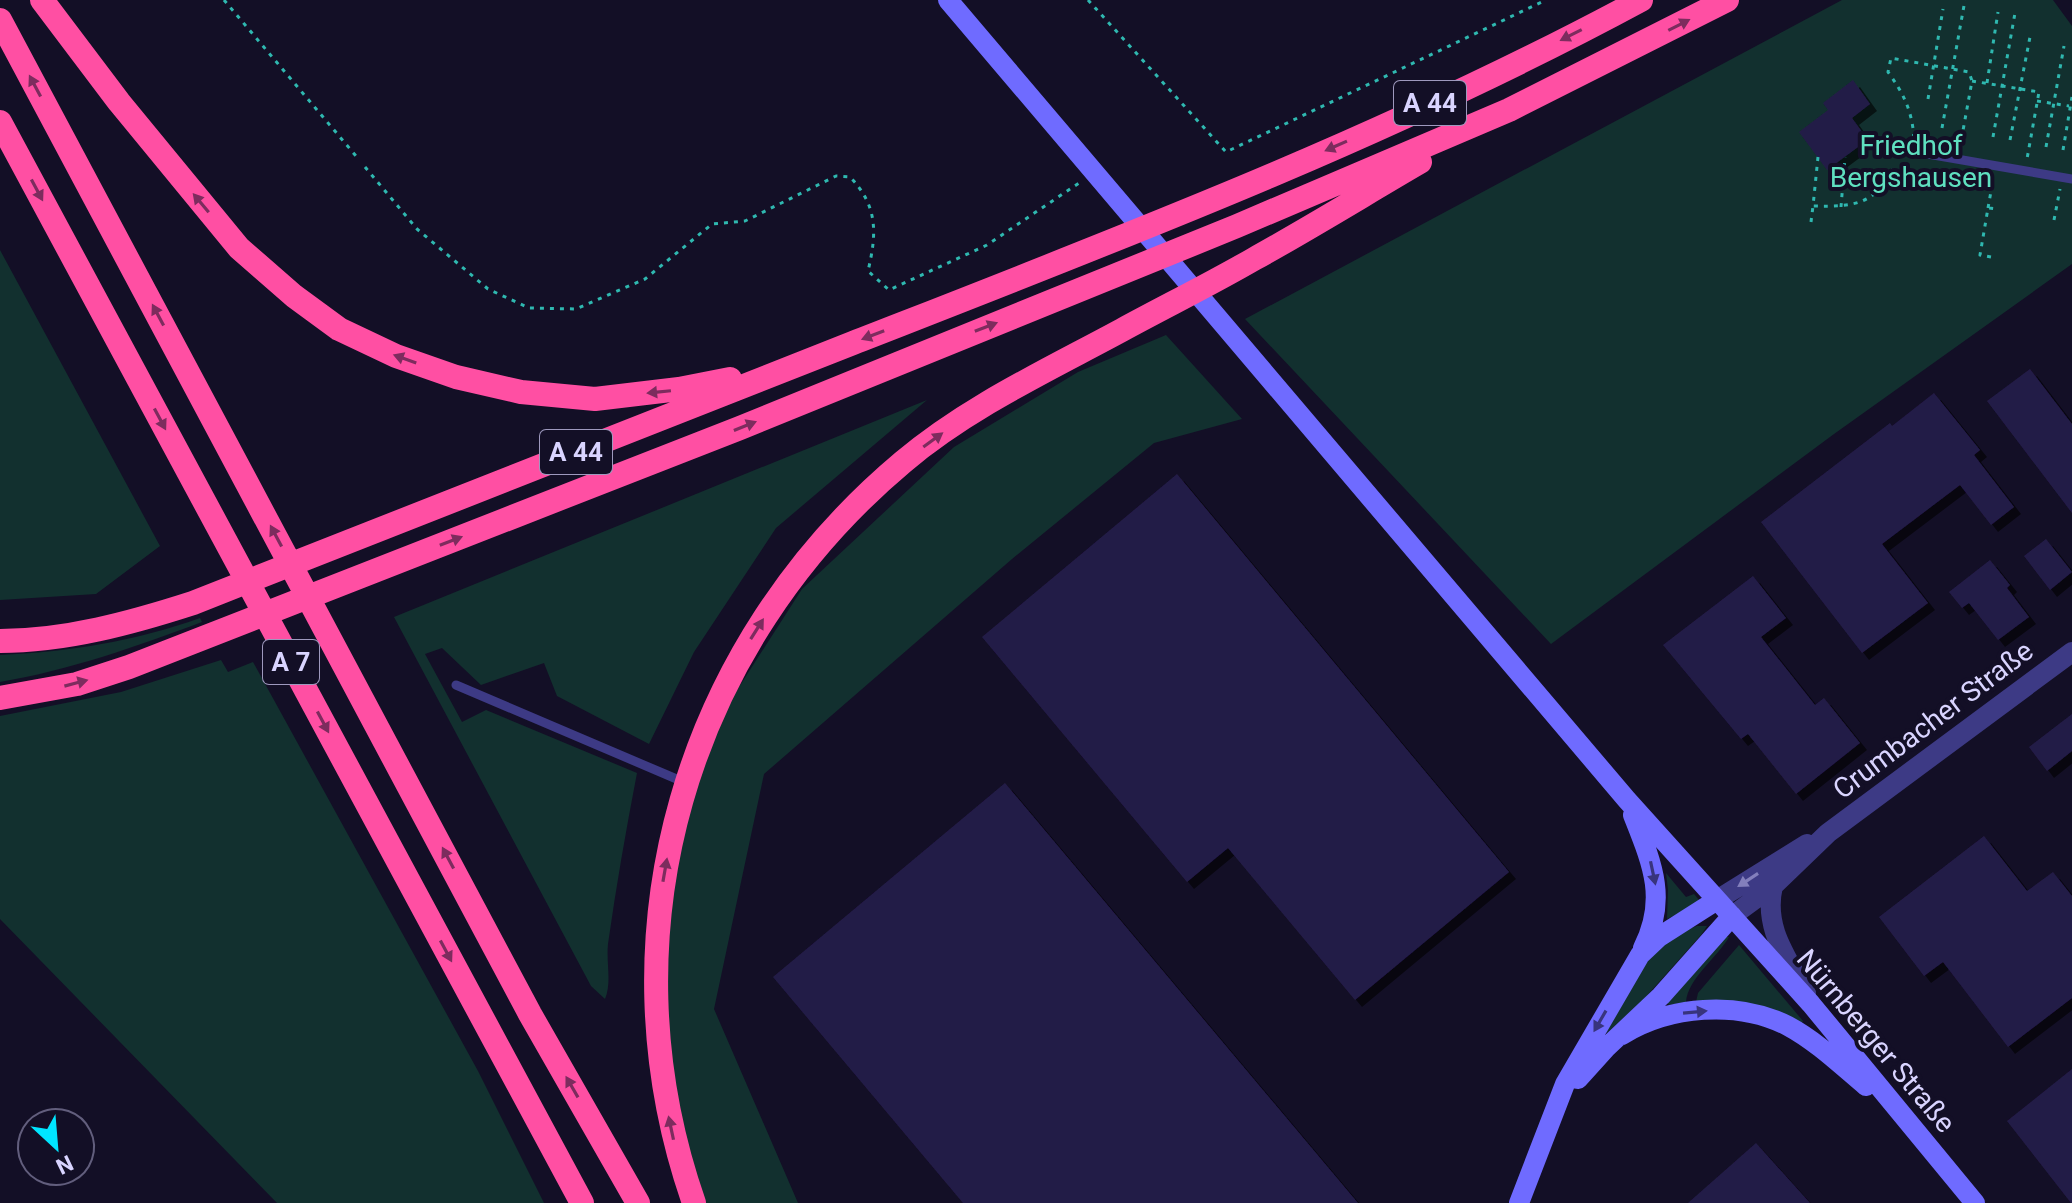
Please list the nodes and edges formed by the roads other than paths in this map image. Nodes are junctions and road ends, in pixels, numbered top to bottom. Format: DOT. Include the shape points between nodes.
graph roads {
  1 [pos="42,0"];
  2 [pos="948,0"];
  3 [pos="1641,0"];
  4 [pos="1727,0"];
  5 [pos="0,20"];
  6 [pos="1509,110"];
  7 [pos="0,122"];
  8 [pos="1864,143"];
  9 [pos="2067,178"];
  10 [pos="791,367"];
  11 [pos="0,641"];
  12 [pos="2072,652"];
  13 [pos="456,685"];
  14 [pos="0,698"];
  15 [pos="686,783"];
  16 [pos="1627,800"];
  17 [pos="1828,833"];
  18 [pos="1773,886"];
  19 [pos="1717,900"];
  20 [pos="1732,916"];
  21 [pos="1640,955"];
  22 [pos="1811,1004"];
  23 [pos="1622,1035"];
  24 [pos="1898,1111"];
  25 [pos="1554,1115"];
  26 [pos="582,1203"];
  27 [pos="638,1203"];
  28 [pos="694,1203"];
  29 [pos="1519,1203"];
  30 [pos="1975,1203"];
  10 -- 1 [label="highway, one-way" via="595,399 521,392 456,377 339,329 239,248"];
  2 -- 16 [label="main road, Nürnberger Straße"];
  3 -- 10 [label="highway, A 44, one-way" via="1336,146 1076,256"];
  6 -- 4 [label="highway, one-way"];
  27 -- 5 [label="highway, A 7, one-way" via="530,1014"];
  14 -- 6 [label="highway, one-way" via="77,684 209,636 726,434"];
  15 -- 6 [label="highway, one-way" via="740,657 782,592 856,504 904,461 956,423 1254,260"];
  7 -- 26 [label="highway, A 7, one-way"];
  8 -- 9 [label="lane"];
  10 -- 11 [label="highway, A 44" via="193,603 82,633"];
  12 -- 17 [label="street, Crumbacher Straße"];
  13 -- 15 [label="lane"];
  28 -- 15 [label="highway, one-way" via="677,1155 656,1028 660,900"];
  16 -- 19 [label="main road, Nürnberger Straße"];
  16 -- 21 [label="main road, one-way" via="1649,855 1657,899 1654,923"];
  17 -- 18 [label="street, Crumbacher Straße"];
  17 -- 19 [label="street, Crumbacher Straße, one-way"];
  18 -- 20 [label="street, Crumbacher Straße"];
  18 -- 22 [label="street" via="1772,928"];
  19 -- 20 [label="main road, Nürnberger Straße"];
  19 -- 21 [label="main road" via="1669,929"];
  20 -- 22 [label="main road, Nürnberger Straße"];
  20 -- 23 [label="main road"];
  21 -- 25 [label="main road, one-way" via="1565,1084"];
  22 -- 24 [label="main road, Nürnberger Straße"];
  23 -- 24 [label="main road, one-way" via="1642,1023 1691,1011 1766,1017 1812,1042"];
  23 -- 25 [label="main road" via="1589,1066"];
  24 -- 30 [label="main road, Nürnberger Straße"];
  25 -- 29 [label="main road"];
}
